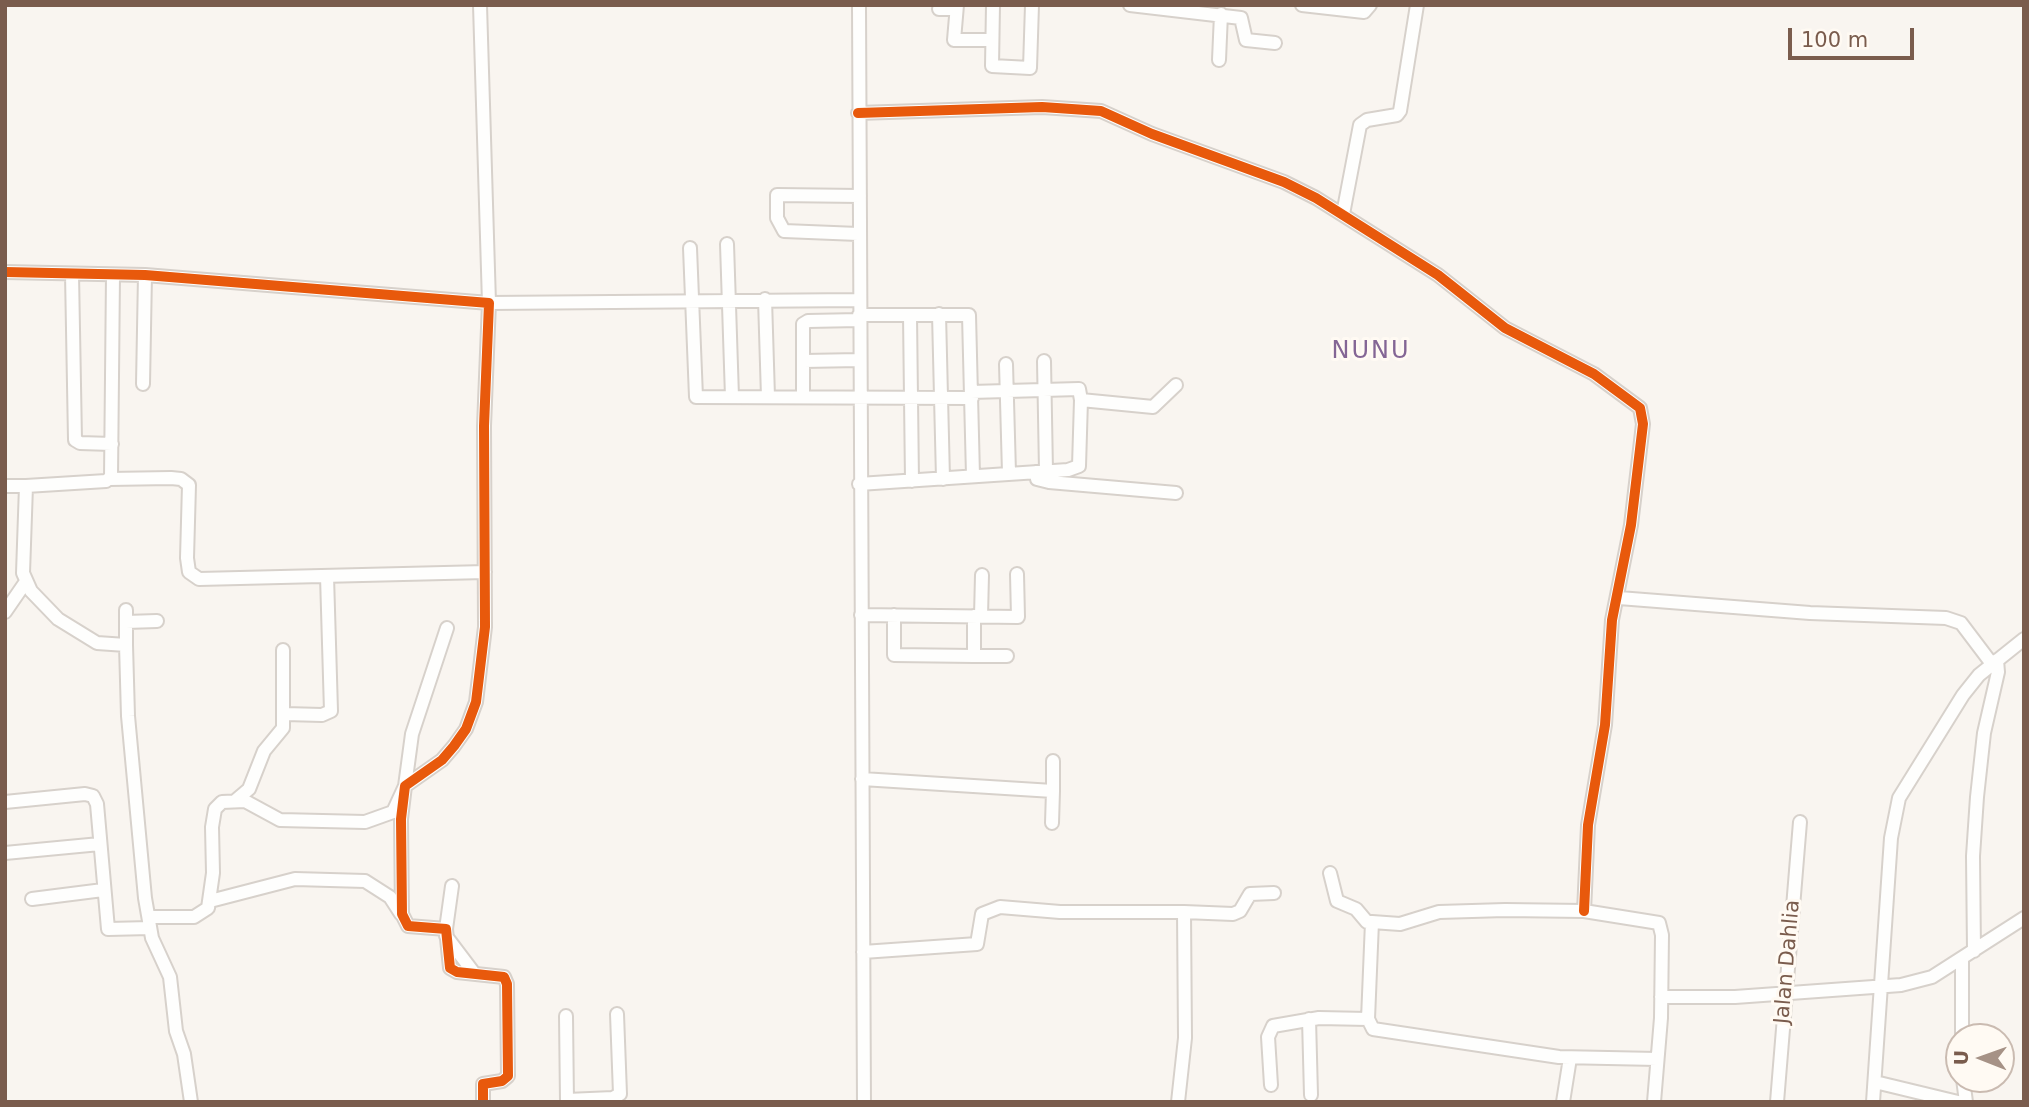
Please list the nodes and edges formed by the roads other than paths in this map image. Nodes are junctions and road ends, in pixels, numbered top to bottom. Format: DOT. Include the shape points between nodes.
graph roads {
  1 [pos="480,5"];
  2 [pos="859,5"];
  3 [pos="993,5"];
  4 [pos="1032,5"];
  5 [pos="1130,5"];
  6 [pos="1302,5"];
  7 [pos="1370,5"];
  8 [pos="1417,5"];
  9 [pos="956,7"];
  10 [pos="939,9"];
  11 [pos="1221,13"];
  12 [pos="992,40"];
  13 [pos="1275,43"];
  14 [pos="1219,60"];
  15 [pos="858,113"];
  16 [pos="860,196"];
  17 [pos="1343,214"];
  18 [pos="859,234"];
  19 [pos="727,244"];
  20 [pos="690,248"];
  21 [pos="5,272"];
  22 [pos="72,274"];
  23 [pos="113,275"];
  24 [pos="145,275"];
  25 [pos="765,299"];
  26 [pos="692,300"];
  27 [pos="859,300"];
  28 [pos="729,301"];
  29 [pos="489,303"];
  30 [pos="939,314"];
  31 [pos="910,315"];
  32 [pos="859,318"];
  33 [pos="859,360"];
  34 [pos="804,361"];
  35 [pos="1044,361"];
  36 [pos="1006,364"];
  37 [pos="143,384"];
  38 [pos="1176,384"];
  39 [pos="1044,388"];
  40 [pos="1006,390"];
  41 [pos="971,395"];
  42 [pos="732,397"];
  43 [pos="768,397"];
  44 [pos="803,397"];
  45 [pos="910,398"];
  46 [pos="940,398"];
  47 [pos="859,399"];
  48 [pos="1081,400"];
  49 [pos="112,444"];
  50 [pos="1041,471"];
  51 [pos="1009,473"];
  52 [pos="973,476"];
  53 [pos="109,479"];
  54 [pos="943,479"];
  55 [pos="912,481"];
  56 [pos="859,484"];
  57 [pos="5,486"];
  58 [pos="26,486"];
  59 [pos="1176,493"];
  60 [pos="485,572"];
  61 [pos="1017,574"];
  62 [pos="982,575"];
  63 [pos="327,576"];
  64 [pos="25,583"];
  65 [pos="1619,598"];
  66 [pos="5,612"];
  67 [pos="860,615"];
  68 [pos="894,615"];
  69 [pos="978,616"];
  70 [pos="156,621"];
  71 [pos="447,628"];
  72 [pos="2024,639"];
  73 [pos="126,645"];
  74 [pos="283,650"];
  75 [pos="974,656"];
  76 [pos="1007,656"];
  77 [pos="1995,662"];
  78 [pos="285,714"];
  79 [pos="1053,761"];
  80 [pos="862,779"];
  81 [pos="405,786"];
  82 [pos="1052,791"];
  83 [pos="236,800"];
  84 [pos="5,802"];
  85 [pos="1800,822"];
  86 [pos="1052,823"];
  87 [pos="100,844"];
  88 [pos="5,853"];
  89 [pos="1330,873"];
  90 [pos="452,886"];
  91 [pos="103,890"];
  92 [pos="1274,893"];
  93 [pos="32,899"];
  94 [pos="210,901"];
  95 [pos="1584,911"];
  96 [pos="1184,912"];
  97 [pos="402,914"];
  98 [pos="2024,918"];
  99 [pos="1372,922"];
  100 [pos="150,923"];
  101 [pos="446,932"];
  102 [pos="863,952"];
  103 [pos="1968,954"];
  104 [pos="1880,988"];
  105 [pos="1785,995"];
  106 [pos="1661,997"];
  107 [pos="617,1014"];
  108 [pos="566,1016"];
  109 [pos="1309,1019"];
  110 [pos="1368,1019"];
  111 [pos="1963,1023"];
  112 [pos="1570,1058"];
  113 [pos="1657,1059"];
  114 [pos="1875,1082"];
  115 [pos="1271,1085"];
  116 [pos="1311,1095"];
  117 [pos="567,1101"];
  118 [pos="191,1102"];
  119 [pos="483,1102"];
  120 [pos="864,1102"];
  121 [pos="1178,1102"];
  122 [pos="1563,1102"];
  123 [pos="1654,1102"];
  124 [pos="1777,1102"];
  125 [pos="1873,1102"];
  126 [pos="1958,1102"];
  1 -- 29 [label="street"];
  2 -- 15 [label="street"];
  3 -- 12 [label="street"];
  4 -- 12 [label="street" via="1030,68 992,66"];
  5 -- 11 [label="street"];
  6 -- 7 [label="street" via="1364,12"];
  8 -- 17 [label="street" via="1400,111 1360,125"];
  9 -- 10 [label="street"];
  9 -- 12 [label="street" via="954,45"];
  11 -- 13 [label="street" via="1241,18 1246,40"];
  11 -- 14 [label="street"];
  15 -- 16 [label="street"];
  15 -- 17 [label="street" via="1042,107 1101,111 1284,182"];
  16 -- 18 [label="street"];
  16 -- 18 [label="street" via="777,195 777,218 784,231"];
  17 -- 65 [label="street" via="1438,275 1505,328 1594,373 1640,408 1643,424"];
  18 -- 27 [label="street"];
  19 -- 28 [label="street"];
  20 -- 26 [label="street"];
  21 -- 22 [label="street"];
  22 -- 23 [label="street"];
  22 -- 49 [label="street" via="75,440"];
  23 -- 24 [label="street"];
  23 -- 49 [label="street"];
  24 -- 29 [label="street"];
  24 -- 37 [label="street"];
  25 -- 27 [label="street"];
  25 -- 28 [label="street"];
  25 -- 43 [label="street"];
  26 -- 28 [label="street"];
  26 -- 29 [label="street"];
  26 -- 42 [label="street" via="694,395"];
  27 -- 32 [label="street"];
  28 -- 42 [label="street"];
  29 -- 60 [label="street"];
  30 -- 31 [label="street"];
  30 -- 41 [label="street" via="966,313 970,317"];
  30 -- 46 [label="street"];
  31 -- 32 [label="street"];
  31 -- 45 [label="street"];
  32 -- 33 [label="street"];
  32 -- 34 [label="street" via="805,322"];
  33 -- 34 [label="street"];
  33 -- 47 [label="street"];
  34 -- 44 [label="street"];
  35 -- 39 [label="street"];
  36 -- 40 [label="street"];
  38 -- 48 [label="street" via="1153,407"];
  39 -- 40 [label="street"];
  39 -- 48 [label="street" via="1076,387"];
  39 -- 50 [label="street"];
  40 -- 41 [label="street"];
  40 -- 51 [label="street"];
  41 -- 46 [label="street"];
  41 -- 52 [label="street"];
  42 -- 43 [label="street"];
  43 -- 44 [label="street"];
  44 -- 47 [label="street"];
  45 -- 46 [label="street"];
  45 -- 47 [label="street"];
  45 -- 55 [label="street"];
  46 -- 54 [label="street"];
  47 -- 56 [label="street"];
  48 -- 50 [label="street" via="1080,463 1074,468"];
  49 -- 53 [label="street"];
  50 -- 51 [label="street"];
  50 -- 59 [label="street" via="1037,479 1049,482"];
  51 -- 52 [label="street"];
  52 -- 54 [label="street"];
  53 -- 58 [label="street"];
  53 -- 63 [label="street" via="181,479 189,485 187,558 189,572 200,579"];
  54 -- 55 [label="street"];
  55 -- 56 [label="street"];
  56 -- 67 [label="street"];
  57 -- 58 [label="street"];
  58 -- 64 [label="street"];
  60 -- 63 [label="street"];
  60 -- 81 [label="street" via="485,627 472,716 442,760"];
  61 -- 69 [label="street" via="1018,617"];
  62 -- 69 [label="street"];
  63 -- 78 [label="street" via="331,711"];
  64 -- 66 [label="street"];
  64 -- 73 [label="street" via="52,614 94,642"];
  65 -- 77 [label="street" via="1946,618 1961,623"];
  65 -- 95 [label="street" via="1612,620 1605,724 1588,825"];
  67 -- 68 [label="street"];
  67 -- 80 [label="street"];
  68 -- 69 [label="street"];
  68 -- 75 [label="street" via="894,655"];
  69 -- 75 [label="street"];
  70 -- 73 [label="street" via="126,616"];
  71 -- 81 [label="street" via="412,734"];
  72 -- 77 [label="street"];
  73 -- 100 [label="street" via="128,716"];
  74 -- 78 [label="street"];
  75 -- 76 [label="street"];
  77 -- 103 [label="street" via="1998,672 1984,733 1977,797"];
  77 -- 104 [label="street" via="1963,695 1899,798 1891,838"];
  78 -- 83 [label="street" via="283,728 264,751 256,778"];
  79 -- 82 [label="street"];
  80 -- 82 [label="street"];
  80 -- 102 [label="street"];
  81 -- 83 [label="street" via="393,812 365,822 280,820"];
  81 -- 97 [label="street"];
  82 -- 86 [label="street"];
  83 -- 94 [label="street" via="222,802 215,809"];
  84 -- 87 [label="street" via="93,796"];
  85 -- 105 [label="street, Jalan Dahlia"];
  87 -- 88 [label="street"];
  87 -- 91 [label="street"];
  89 -- 99 [label="street" via="1337,901"];
  90 -- 101 [label="street"];
  91 -- 93 [label="street"];
  91 -- 100 [label="street" via="108,929"];
  92 -- 96 [label="street" via="1250,894 1233,914"];
  94 -- 97 [label="street" via="295,879 365,881 390,897"];
  94 -- 100 [label="street" via="201,916"];
  95 -- 99 [label="street" via="1453,911 1429,913 1400,925"];
  95 -- 106 [label="street" via="1659,923"];
  96 -- 102 [label="street" via="1000,907 982,914 977,944"];
  96 -- 121 [label="street" via="1185,1038"];
  97 -- 101 [label="street" via="408,926"];
  98 -- 103 [label="street"];
  99 -- 110 [label="street"];
  100 -- 118 [label="street" via="170,977"];
  101 -- 119 [label="street" via="450,968 504,976 507,984 508,1076 483,1084"];
  102 -- 120 [label="street"];
  103 -- 104 [label="street" via="1932,977"];
  103 -- 111 [label="street"];
  104 -- 105 [label="street"];
  104 -- 114 [label="street"];
  105 -- 106 [label="street"];
  105 -- 124 [label="street, Jalan Dahlia"];
  106 -- 113 [label="street"];
  107 -- 117 [label="street" via="620,1094"];
  108 -- 117 [label="street"];
  109 -- 110 [label="street"];
  109 -- 115 [label="street" via="1270,1030"];
  109 -- 116 [label="street"];
  110 -- 112 [label="street" via="1373,1028 1389,1032"];
  112 -- 113 [label="street"];
  112 -- 122 [label="street"];
  113 -- 123 [label="street"];
  114 -- 125 [label="street"];
  114 -- 126 [label="street"];
}
